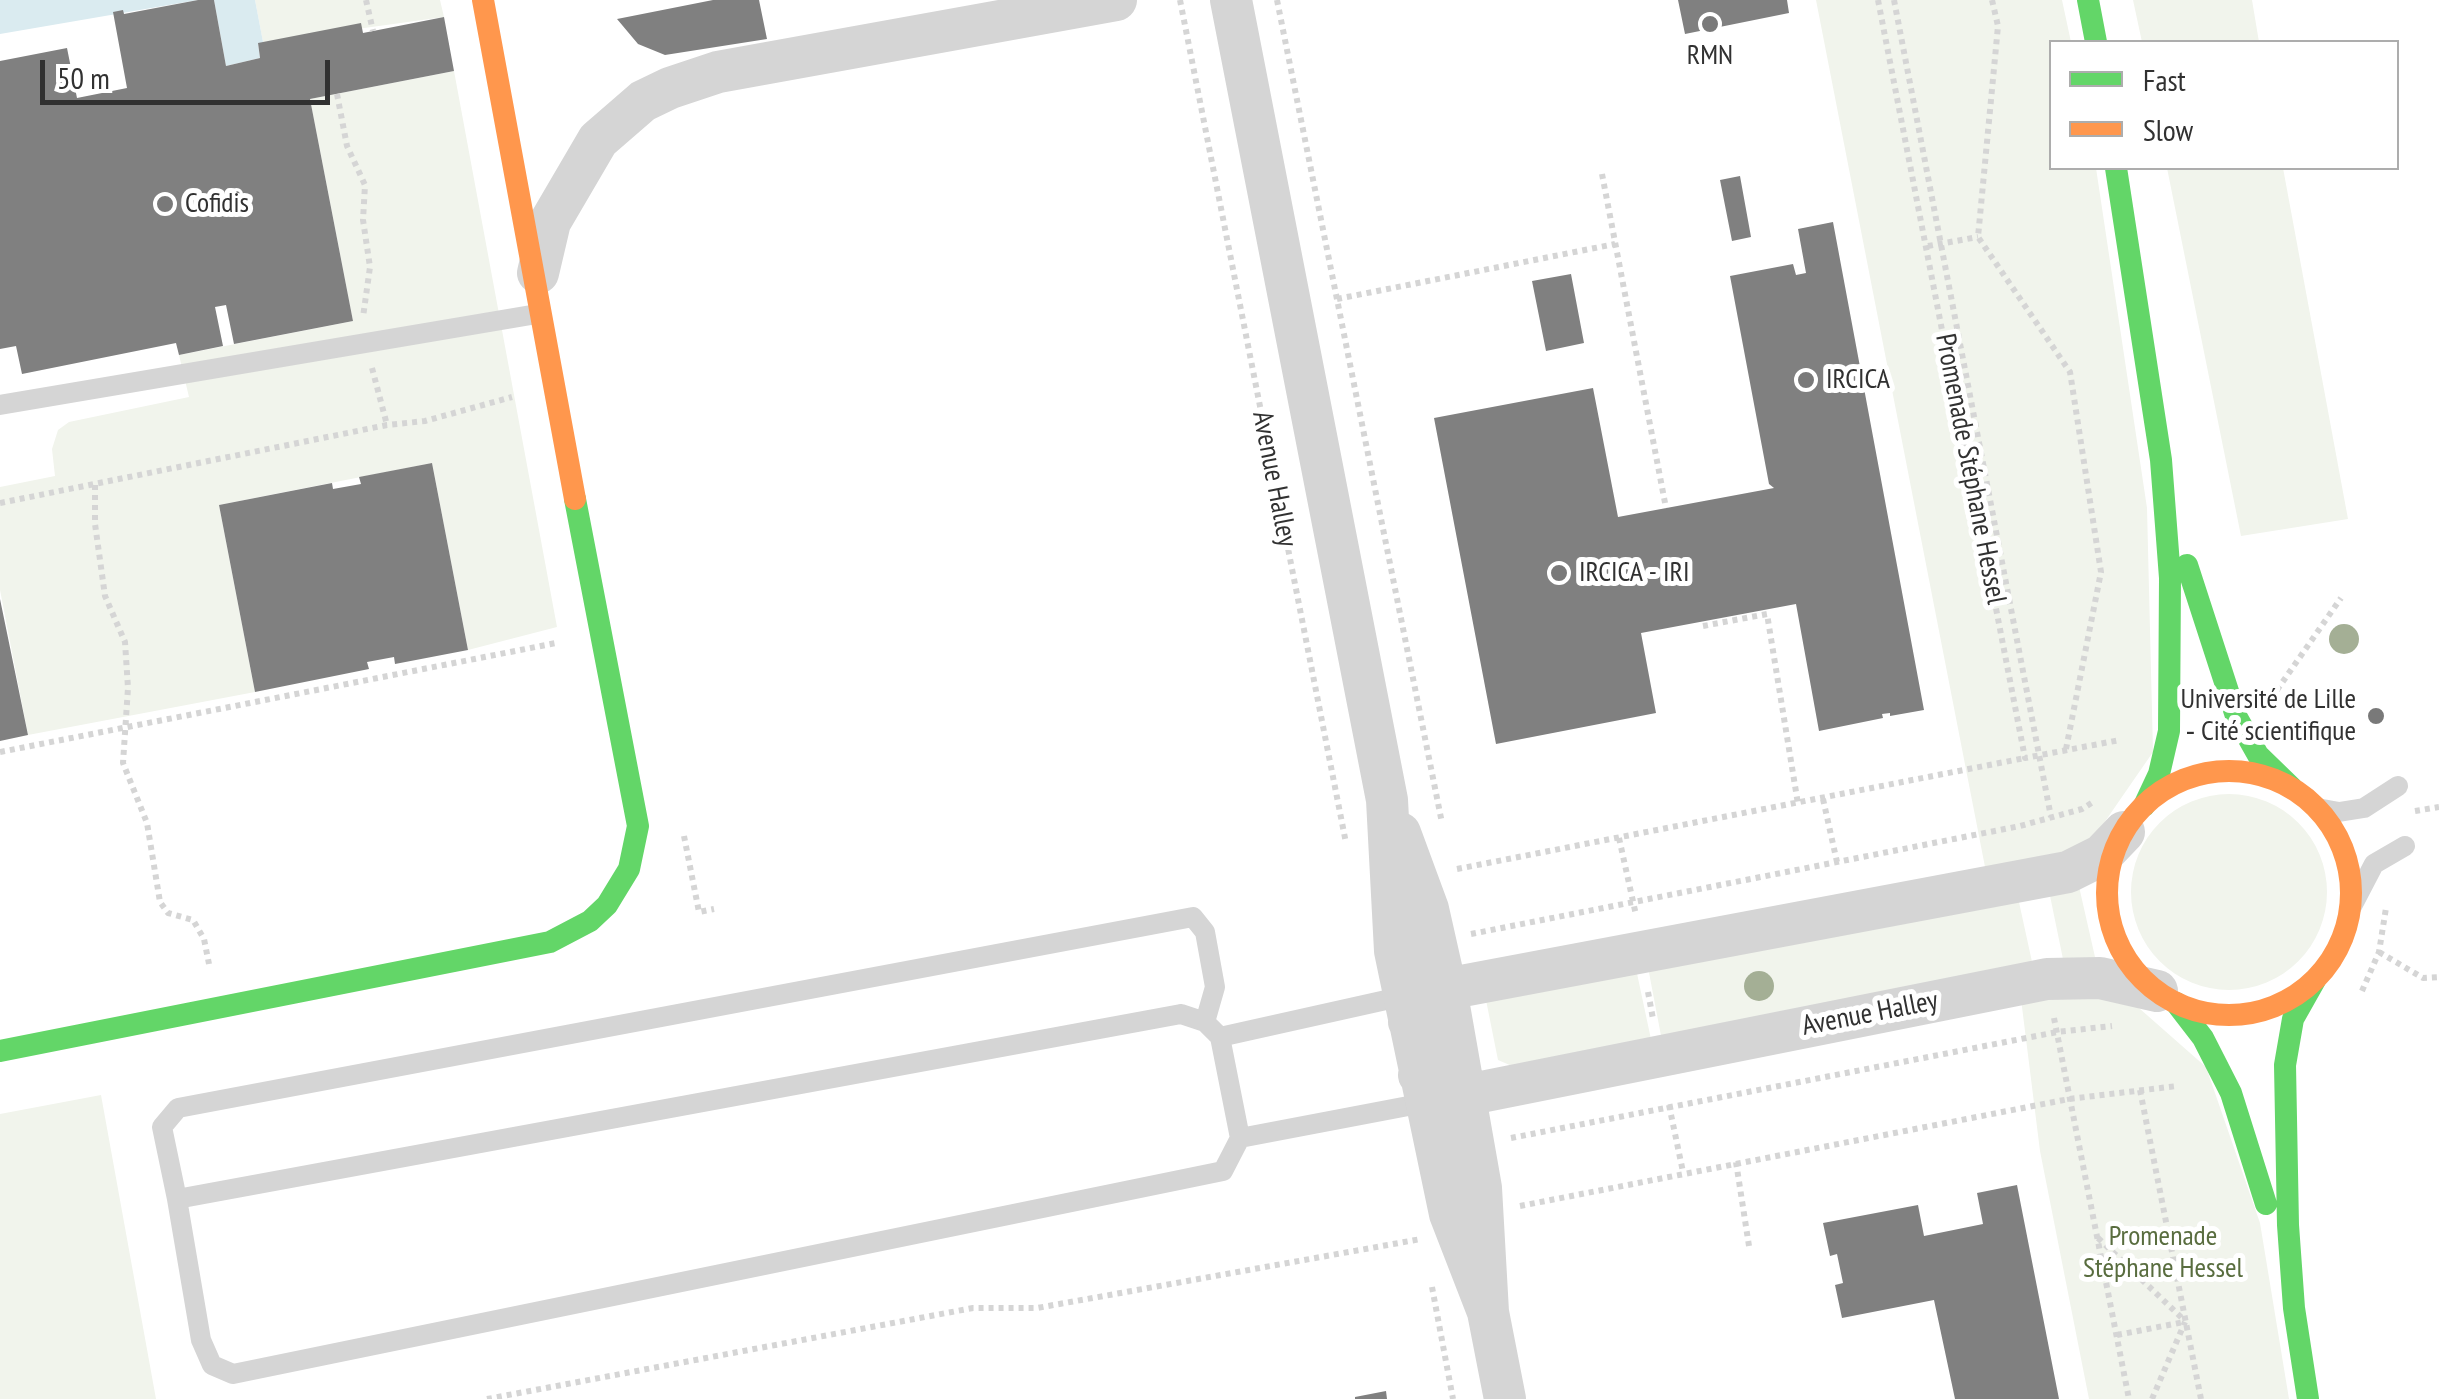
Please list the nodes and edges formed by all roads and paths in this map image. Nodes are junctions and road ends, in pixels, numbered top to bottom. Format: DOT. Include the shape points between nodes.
graph roads {
  1 [pos="366,0"];
  2 [pos="484,0"];
  3 [pos="1116,0"];
  4 [pos="1180,0"];
  5 [pos="1231,0"];
  6 [pos="1277,0"];
  7 [pos="1878,0"];
  8 [pos="1894,0"];
  9 [pos="1992,0"];
  10 [pos="2088,0"];
  11 [pos="1051,6"];
  12 [pos="373,31"];
  13 [pos="2096,40"];
  14 [pos="337,94"];
  15 [pos="2116,170"];
  16 [pos="1602,174"];
  17 [pos="1978,237"];
  18 [pos="1616,244"];
  19 [pos="1928,246"];
  20 [pos="1943,246"];
  21 [pos="1337,299"];
  22 [pos="539,314"];
  23 [pos="365,344"];
  24 [pos="552,382"];
  25 [pos="0,406"];
  26 [pos="387,425"];
  27 [pos="2160,460"];
  28 [pos="95,486"];
  29 [pos="0,504"];
  30 [pos="1666,508"];
  31 [pos="2342,598"];
  32 [pos="1703,626"];
  33 [pos="601,634"];
  34 [pos="2271,697"];
  35 [pos="125,729"];
  36 [pos="2140,737"];
  37 [pos="2066,750"];
  38 [pos="0,752"];
  39 [pos="2040,754"];
  40 [pos="2024,758"];
  41 [pos="2398,786"];
  42 [pos="2292,788"];
  43 [pos="2104,794"];
  44 [pos="1823,799"];
  45 [pos="1387,800"];
  46 [pos="1798,804"];
  47 [pos="2316,808"];
  48 [pos="2051,817"];
  49 [pos="2134,819"];
  50 [pos="1444,832"];
  51 [pos="1619,838"];
  52 [pos="2405,846"];
  53 [pos="1448,851"];
  54 [pos="1349,860"];
  55 [pos="1837,862"];
  56 [pos="1452,870"];
  57 [pos="1456,886"];
  58 [pos="1634,902"];
  59 [pos="2350,910"];
  60 [pos="1463,918"];
  61 [pos="1640,950"];
  62 [pos="2379,952"];
  63 [pos="2439,978"];
  64 [pos="2315,980"];
  65 [pos="1446,989"];
  66 [pos="2166,997"];
  67 [pos="217,1009"];
  68 [pos="1406,1009"];
  69 [pos="2127,1029"];
  70 [pos="1212,1030"];
  71 [pos="0,1051"];
  72 [pos="1661,1055"];
  73 [pos="2196,1084"];
  74 [pos="2140,1090"];
  75 [pos="1436,1091"];
  76 [pos="2069,1098"];
  77 [pos="1669,1107"];
  78 [pos="1240,1138"];
  79 [pos="1502,1139"];
  80 [pos="1736,1162"];
  81 [pos="1683,1172"];
  82 [pos="177,1199"];
  83 [pos="1514,1208"];
  84 [pos="2097,1237"];
  85 [pos="1422,1239"];
  86 [pos="1749,1246"];
  87 [pos="2294,1308"];
  88 [pos="2186,1321"];
  89 [pos="2116,1334"];
  90 [pos="487,1399"];
  91 [pos="1504,1399"];
  92 [pos="2130,1399"];
  93 [pos="2152,1399"];
  94 [pos="2201,1399"];
  95 [pos="2308,1399"];
  1 -- 12 [label="path"];
  2 -- 22 [label="main road"];
  3 -- 11 [label="street"];
  4 -- 54 [label="path, Avenue Halley"];
  5 -- 45 [label="street, Avenue Halley"];
  6 -- 21 [label="path"];
  7 -- 19 [label="path, Promenade Stéphane Hessel"];
  8 -- 20 [label="path, Promenade Stéphane Hessel"];
  9 -- 17 [label="path" via="1998,26"];
  10 -- 13 [label="main road"];
  11 -- 22 [label="street" via="718,72 643,101 598,140 562,194 542,248"];
  14 -- 23 [label="path" via="347,146 365,185"];
  15 -- 27 [label="main road"];
  16 -- 18 [label="path"];
  17 -- 20 [label="path"];
  17 -- 37 [label="path" via="2070,372 2102,572"];
  18 -- 21 [label="path"];
  18 -- 30 [label="path"];
  19 -- 20 [label="path"];
  19 -- 40 [label="path, Promenade Stéphane Hessel"];
  20 -- 39 [label="path, Promenade Stéphane Hessel"];
  21 -- 50 [label="path"];
  22 -- 23 [label="lane"];
  22 -- 24 [label="main road"];
  23 -- 25 [label="lane"];
  23 -- 26 [label="path"];
  24 -- 26 [label="path" via="475,410"];
  24 -- 33 [label="main road"];
  26 -- 28 [label="path"];
  27 -- 42 [label="main road" via="2236,716 2258,755"];
  27 -- 49 [label="main road" via="2172,694 2165,753"];
  28 -- 29 [label="path"];
  28 -- 35 [label="path" via="105,596 125,642"];
  31 -- 34 [label="path"];
  32 -- 46 [label="path" via="1767,614"];
  33 -- 35 [label="path"];
  33 -- 67 [label="main road" via="638,826 629,869 607,905 571,933 524,949"];
  35 -- 38 [label="path"];
  35 -- 67 [label="path" via="122,763 147,822 160,902 193,920 204,939"];
  36 -- 37 [label="path"];
  37 -- 39 [label="path"];
  39 -- 40 [label="path"];
  39 -- 48 [label="path, Promenade Stéphane Hessel"];
  40 -- 44 [label="path"];
  41 -- 47 [label="lane" via="2364,808"];
  42 -- 47 [label="main road"];
  42 -- 49 [label="main road" via="2247,772 2215,772 2184,779"];
  43 -- 48 [label="path" via="2082,809"];
  44 -- 46 [label="path"];
  44 -- 55 [label="path"];
  45 -- 65 [label="street, Avenue Halley" via="1428,909"];
  45 -- 68 [label="street, Avenue Halley" via="1391,911"];
  46 -- 51 [label="path"];
  47 -- 59 [label="main road" via="2347,862"];
  48 -- 55 [label="path"];
  49 -- 61 [label="street" via="2102,855 2068,872"];
  49 -- 66 [label="main road" via="2112,862 2108,910 2125,956"];
  51 -- 56 [label="path"];
  51 -- 58 [label="path"];
  52 -- 59 [label="lane" via="2374,864"];
  53 -- 56 [label="path"];
  55 -- 58 [label="path"];
  56 -- 57 [label="path"];
  58 -- 60 [label="path" via="1467,934"];
  58 -- 61 [label="path"];
  59 -- 64 [label="main road" via="2334,954"];
  61 -- 65 [label="street"];
  61 -- 72 [label="path"];
  62 -- 63 [label="path" via="2423,978"];
  64 -- 66 [label="main road" via="2288,1000 2241,1014 2208,1013"];
  64 -- 87 [label="main road" via="2294,1020 2285,1066"];
  65 -- 68 [label="street"];
  65 -- 75 [label="street, Avenue Halley"];
  66 -- 72 [label="street, Avenue Halley" via="2100,978 2047,979"];
  66 -- 87 [label="main road" via="2203,1038 2241,1117"];
  67 -- 71 [label="main road"];
  68 -- 70 [label="lane"];
  68 -- 75 [label="street, Avenue Halley"];
  69 -- 77 [label="path, Avenue Halley" via="2056,1032"];
  70 -- 78 [label="lane"];
  70 -- 82 [label="lane" via="1181,1014"];
  70 -- 82 [label="lane" via="1215,987 1206,932 1193,917 178,1108 162,1127"];
  72 -- 75 [label="street, Avenue Halley"];
  72 -- 77 [label="path"];
  73 -- 74 [label="path"];
  74 -- 76 [label="path"];
  74 -- 88 [label="path"];
  75 -- 78 [label="lane"];
  75 -- 91 [label="street, Avenue Halley" via="1481,1188 1488,1312"];
  76 -- 80 [label="path"];
  76 -- 84 [label="path"];
  77 -- 79 [label="path, Avenue Halley"];
  77 -- 81 [label="path"];
  78 -- 82 [label="lane" via="1223,1171 232,1374 212,1365 201,1340"];
  80 -- 81 [label="path"];
  80 -- 86 [label="path"];
  81 -- 83 [label="path"];
  84 -- 88 [label="path"];
  84 -- 89 [label="path"];
  85 -- 90 [label="path" via="1036,1308 974,1308"];
  87 -- 95 [label="main road"];
  88 -- 89 [label="path"];
  88 -- 93 [label="path"];
  88 -- 94 [label="path"];
  89 -- 92 [label="path"];
}
